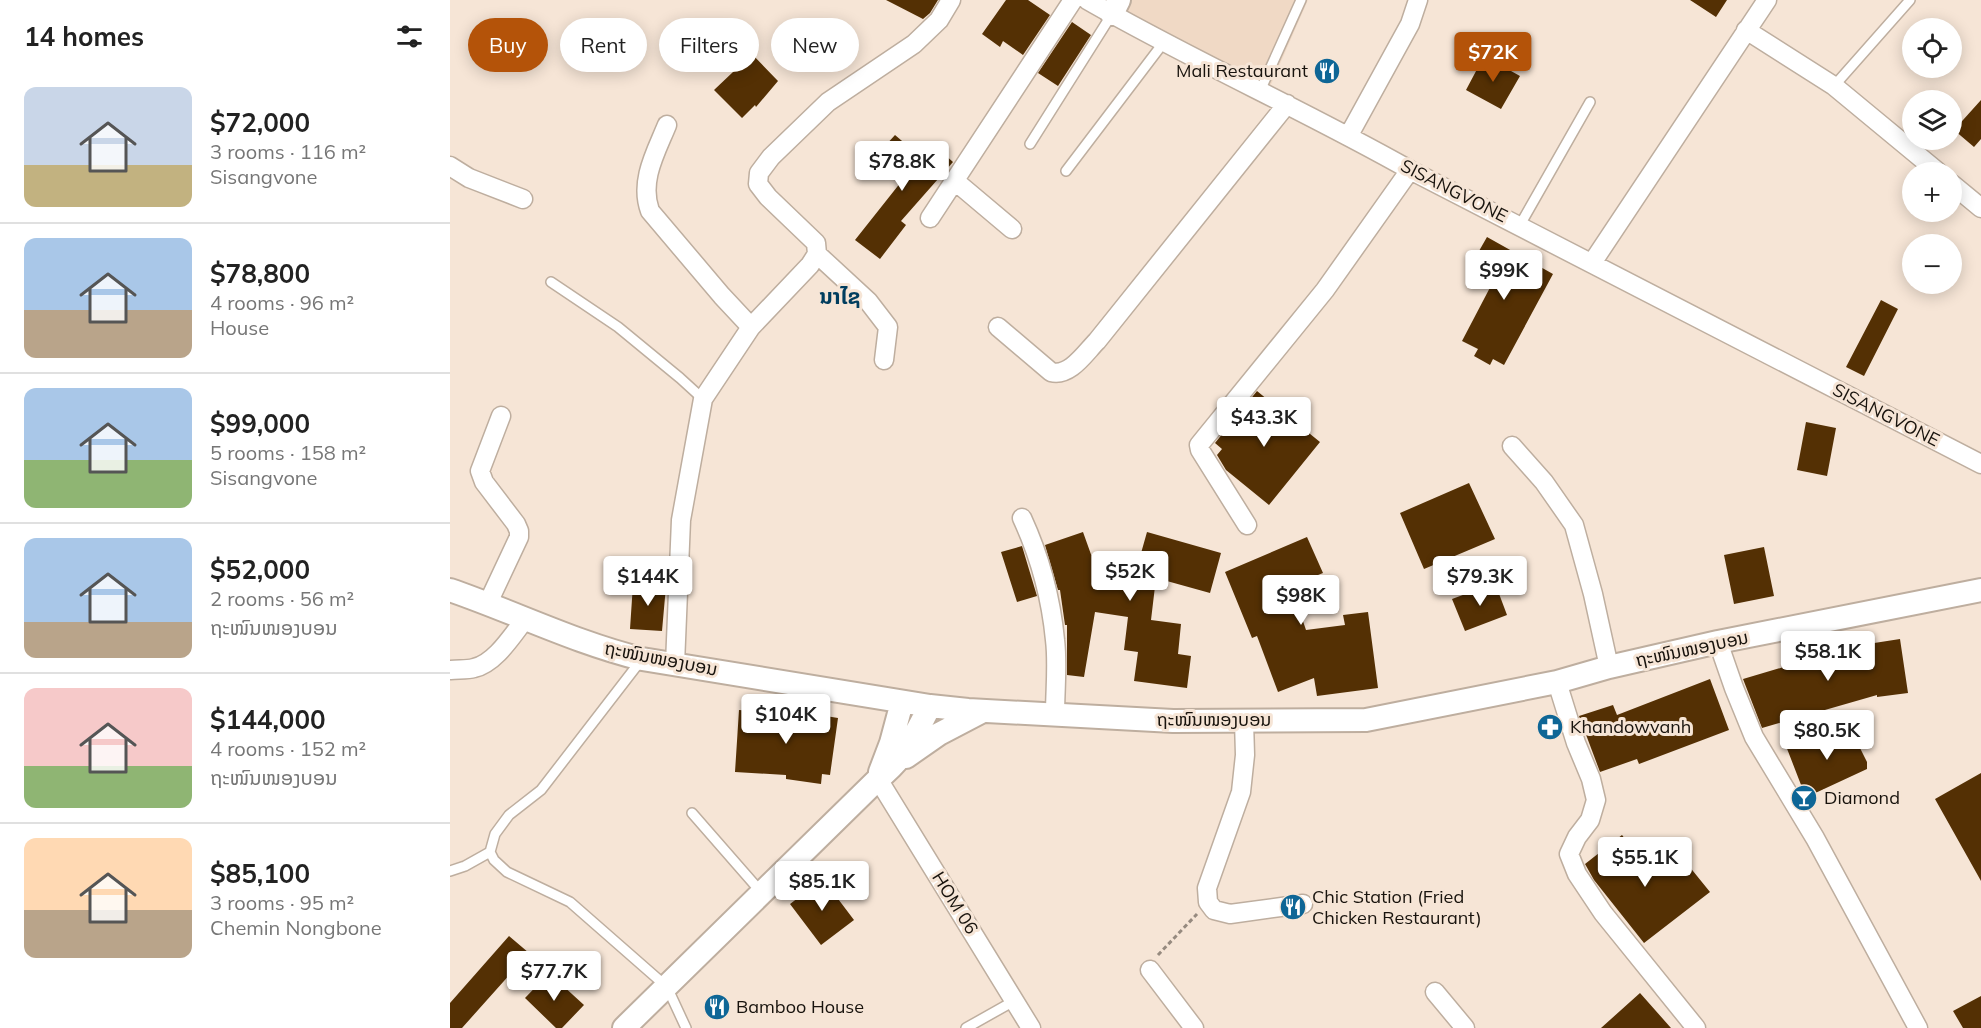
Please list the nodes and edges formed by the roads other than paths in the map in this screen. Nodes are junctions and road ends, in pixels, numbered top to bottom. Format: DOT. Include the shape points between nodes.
graph roads {
  1 [pos="951,0"];
  2 [pos="1073,0"];
  3 [pos="1088,0"];
  4 [pos="1301,0"];
  5 [pos="1418,0"];
  6 [pos="1767,0"];
  7 [pos="1910,0"];
  8 [pos="1115,7"];
  9 [pos="1746,30"];
  10 [pos="1164,42"];
  11 [pos="1834,86"];
  12 [pos="1260,91"];
  13 [pos="1590,102"];
  14 [pos="1287,104"];
  15 [pos="667,125"];
  16 [pos="1349,135"];
  17 [pos="1030,144"];
  18 [pos="1926,162"];
  19 [pos="450,166"];
  20 [pos="1410,170"];
  21 [pos="1066,171"];
  22 [pos="955,181"];
  23 [pos="1962,192"];
  24 [pos="523,199"];
  25 [pos="1981,208"];
  26 [pos="930,218"];
  27 [pos="1520,225"];
  28 [pos="1012,228"];
  29 [pos="817,254"];
  30 [pos="1592,263"];
  31 [pos="550,282"];
  32 [pos="752,327"];
  33 [pos="998,327"];
  34 [pos="884,360"];
  35 [pos="703,399"];
  36 [pos="501,416"];
  37 [pos="1512,446"];
  38 [pos="1981,464"];
  39 [pos="1023,518"];
  40 [pos="1247,525"];
  41 [pos="450,590"];
  42 [pos="1981,590"];
  43 [pos="488,603"];
  44 [pos="526,618"];
  45 [pos="1718,642"];
  46 [pos="642,659"];
  47 [pos="675,664"];
  48 [pos="1609,667"];
  49 [pos="450,669"];
  50 [pos="1557,682"];
  51 [pos="902,702"];
  52 [pos="930,706"];
  53 [pos="983,711"];
  54 [pos="1055,715"];
  55 [pos="1244,721"];
  56 [pos="887,772"];
  57 [pos="692,813"];
  58 [pos="489,852"];
  59 [pos="450,871"];
  60 [pos="761,893"];
  61 [pos="1303,904"];
  62 [pos="1150,970"];
  63 [pos="667,987"];
  64 [pos="1435,992"];
  65 [pos="1014,1001"];
  66 [pos="624,1028"];
  67 [pos="686,1028"];
  68 [pos="966,1028"];
  69 [pos="1031,1028"];
  70 [pos="1194,1028"];
  71 [pos="1465,1028"];
  72 [pos="1696,1028"];
  73 [pos="1918,1028"];
  1 -- 29 [label="street" via="939,20 914,44 828,102 759,173 758,184 816,243"];
  2 -- 22 [label="street"];
  3 -- 8 [label="street, SISANGVONE"];
  4 -- 12 [label="lane"];
  5 -- 16 [label="street" via="1410,24"];
  6 -- 9 [label="street"];
  7 -- 11 [label="lane"];
  8 -- 10 [label="street, SISANGVONE"];
  8 -- 17 [label="lane"];
  9 -- 11 [label="street"];
  9 -- 30 [label="street"];
  10 -- 12 [label="street, SISANGVONE"];
  10 -- 21 [label="lane"];
  11 -- 18 [label="street"];
  12 -- 14 [label="street, SISANGVONE"];
  13 -- 27 [label="lane"];
  14 -- 16 [label="street, SISANGVONE"];
  14 -- 33 [label="street" via="1097,341 1066,372 1052,372"];
  15 -- 32 [label="street" via="647,175 650,211"];
  16 -- 20 [label="street, SISANGVONE"];
  19 -- 24 [label="street" via="469,178"];
  20 -- 27 [label="street, SISANGVONE"];
  20 -- 40 [label="street" via="1325,290 1199,445"];
  22 -- 26 [label="street"];
  22 -- 28 [label="street"];
  23 -- 25 [label="street"];
  27 -- 30 [label="street, SISANGVONE"];
  29 -- 32 [label="street"];
  29 -- 34 [label="street" via="868,301 888,327"];
  30 -- 38 [label="street, SISANGVONE"];
  31 -- 35 [label="lane" via="618,327"];
  32 -- 35 [label="street"];
  35 -- 47 [label="street" via="681,520"];
  36 -- 43 [label="street" via="480,471 516,524 519,537"];
  37 -- 48 [label="street" via="1574,525"];
  39 -- 54 [label="street" via="1048,595 1056,641"];
  41 -- 43 [label="street, ຖະໜົນໜອງບອນ"];
  42 -- 45 [label="street, ຖະໜົນໜອງບອນ"];
  43 -- 44 [label="street, ຖະໜົນໜອງບອນ"];
  44 -- 46 [label="street, ຖະໜົນໜອງບອນ" via="607,650"];
  44 -- 49 [label="street" via="486,663 475,668"];
  45 -- 48 [label="street, ຖະໜົນໜອງບອນ"];
  45 -- 73 [label="street" via="1754,737 1815,838"];
  46 -- 47 [label="street, ຖະໜົນໜອງບອນ"];
  46 -- 58 [label="lane" via="541,790 509,815 495,834"];
  47 -- 51 [label="street, ຖະໜົນໜອງບອນ"];
  48 -- 50 [label="street, ຖະໜົນໜອງບອນ"];
  50 -- 55 [label="street, ຖະໜົນໜອງບອນ" via="1366,720"];
  50 -- 72 [label="street" via="1596,800 1590,820 1569,855 1603,913"];
  51 -- 52 [label="street, ຖະໜົນໜອງບອນ"];
  51 -- 56 [label="street"];
  52 -- 53 [label="street, ຖະໜົນໜອງບອນ"];
  52 -- 56 [label="street" via="910,745"];
  53 -- 54 [label="street, ຖະໜົນໜອງບອນ"];
  53 -- 56 [label="street" via="939,734"];
  54 -- 55 [label="street, ຖະໜົນໜອງບອນ"];
  55 -- 61 [label="street" via="1241,792 1207,888 1208,902 1214,910 1230,914"];
  56 -- 60 [label="street"];
  56 -- 65 [label="street, HOM 06"];
  57 -- 60 [label="lane"];
  58 -- 59 [label="lane"];
  58 -- 63 [label="lane" via="507,872 570,902"];
  60 -- 63 [label="street"];
  62 -- 70 [label="street"];
  63 -- 66 [label="street"];
  63 -- 67 [label="lane"];
  64 -- 71 [label="street"];
  65 -- 68 [label="lane"];
  65 -- 69 [label="street, HOM 06"];
}
